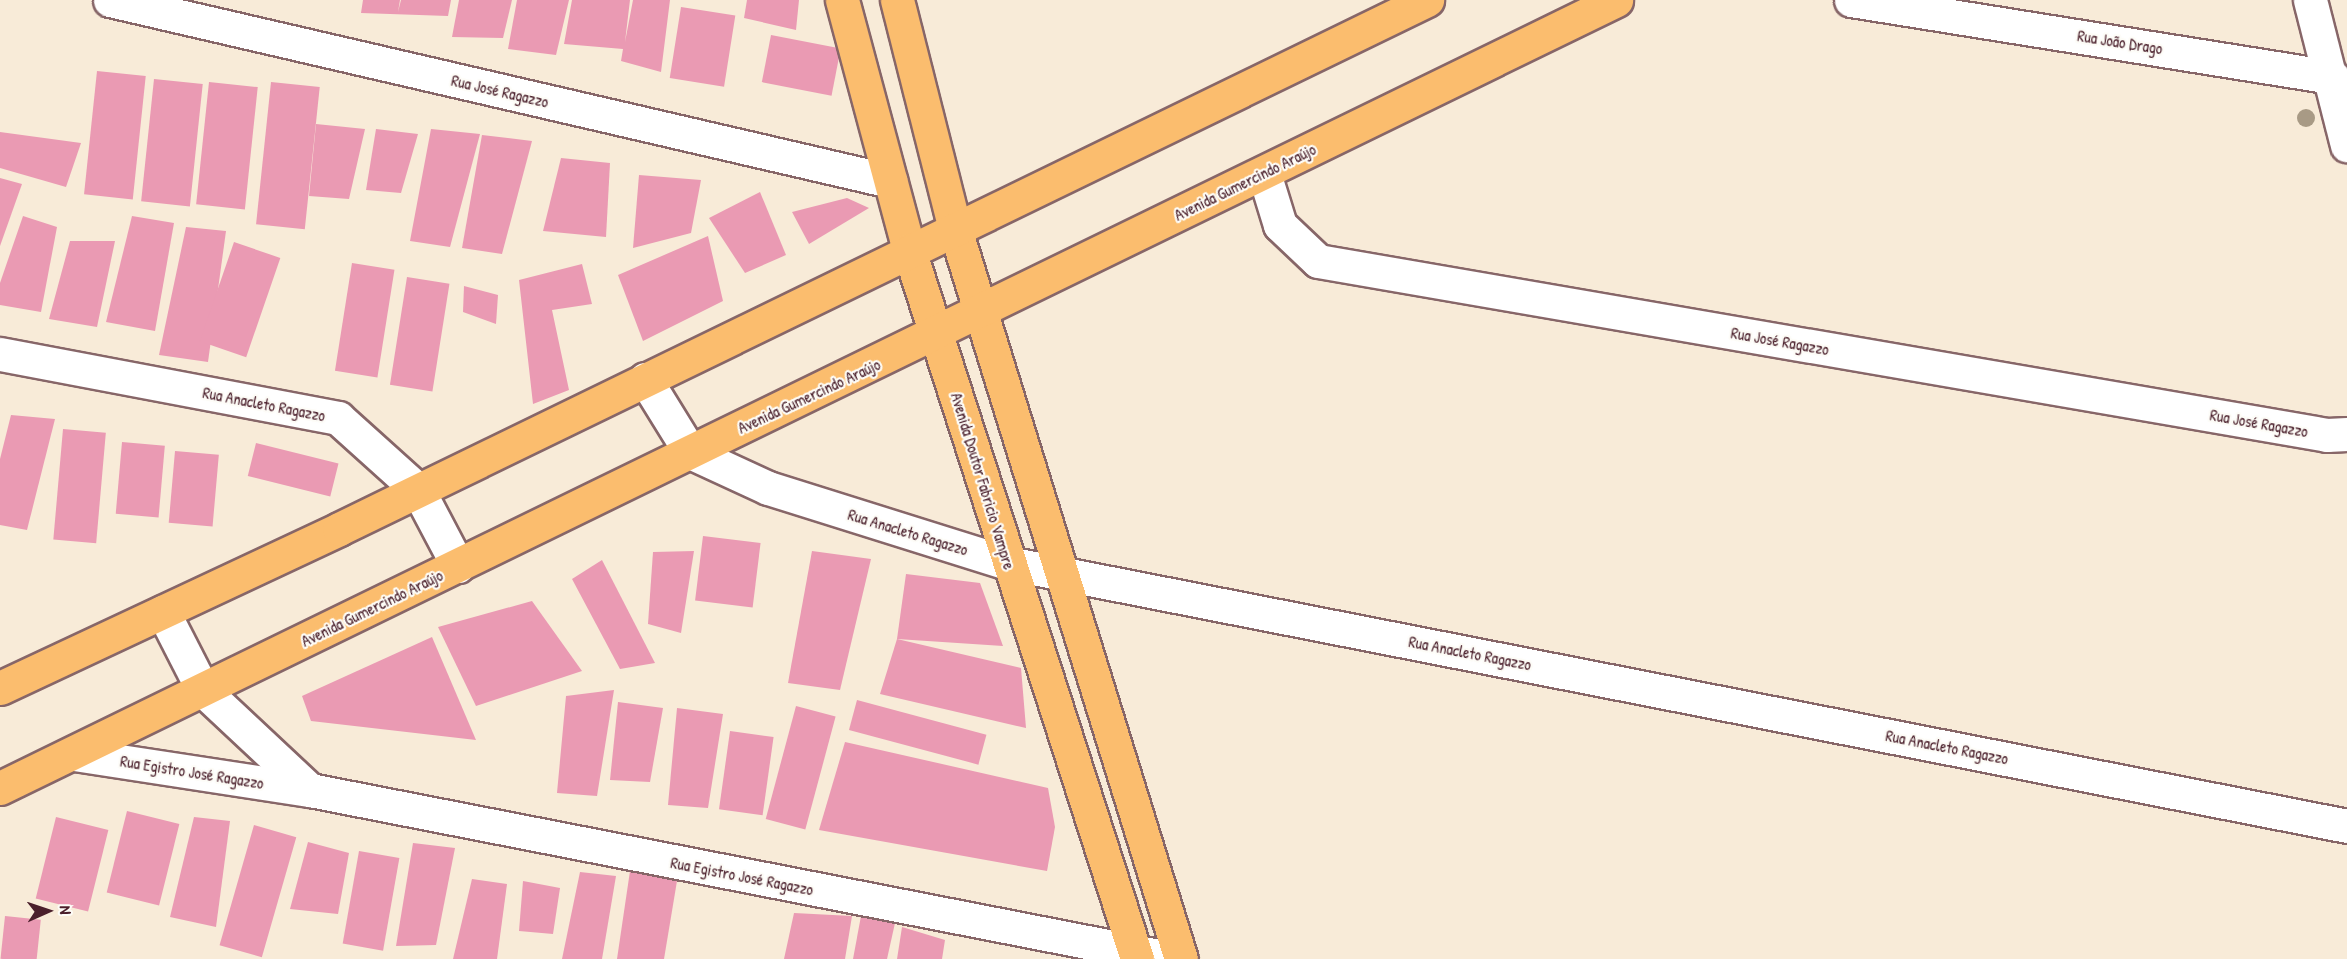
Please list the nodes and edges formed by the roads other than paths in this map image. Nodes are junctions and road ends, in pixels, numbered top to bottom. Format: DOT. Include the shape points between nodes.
graph roads {
  1 [pos="111,0"];
  2 [pos="842,0"];
  3 [pos="897,0"];
  4 [pos="1427,0"];
  5 [pos="1616,0"];
  6 [pos="1851,0"];
  7 [pos="2310,0"];
  8 [pos="1903,3"];
  9 [pos="2333,77"];
  10 [pos="2347,145"];
  11 [pos="1264,173"];
  12 [pos="890,182"];
  13 [pos="955,229"];
  14 [pos="909,250"];
  15 [pos="980,312"];
  16 [pos="937,334"];
  17 [pos="0,354"];
  18 [pos="645,379"];
  19 [pos="2347,434"];
  20 [pos="690,452"];
  21 [pos="418,490"];
  22 [pos="1008,563"];
  23 [pos="459,566"];
  24 [pos="1061,572"];
  25 [pos="163,612"];
  26 [pos="0,688"];
  27 [pos="203,690"];
  28 [pos="74,754"];
  29 [pos="0,788"];
  30 [pos="310,790"];
  31 [pos="2347,826"];
  32 [pos="1136,956"];
  33 [pos="1174,959"];
  34 [pos="1181,959"];
  1 -- 12 [label="street, Rua José Ragazzo"];
  2 -- 12 [label="main road, Avenida Doutor Fabricio Vampre"];
  3 -- 13 [label="main road"];
  4 -- 13 [label="main road"];
  5 -- 11 [label="main road, Avenida Gumercindo Araújo"];
  6 -- 8 [label="street, Rua João Drago"];
  7 -- 9 [label="street"];
  8 -- 9 [label="street, Rua João Drago"];
  9 -- 10 [label="street"];
  11 -- 15 [label="main road, Avenida Gumercindo Araújo"];
  11 -- 19 [label="street, Rua José Ragazzo" via="1280,225 1318,261 2327,435"];
  12 -- 14 [label="main road, Avenida Doutor Fabricio Vampre"];
  13 -- 14 [label="main road"];
  13 -- 15 [label="main road"];
  14 -- 16 [label="main road, Avenida Doutor Fabricio Vampre"];
  14 -- 18 [label="main road"];
  15 -- 16 [label="main road, Avenida Gumercindo Araújo"];
  15 -- 24 [label="main road"];
  16 -- 20 [label="main road, Avenida Gumercindo Araújo"];
  16 -- 22 [label="main road, Avenida Doutor Fabricio Vampre"];
  17 -- 21 [label="street, Rua Anacleto Ragazzo" via="338,418"];
  18 -- 20 [label="street"];
  18 -- 21 [label="main road"];
  20 -- 22 [label="street, Rua Anacleto Ragazzo" via="768,488"];
  20 -- 23 [label="main road, Avenida Gumercindo Araújo"];
  21 -- 23 [label="street, Rua Anacleto Ragazzo"];
  21 -- 25 [label="main road"];
  22 -- 24 [label="street, Rua Anacleto Ragazzo"];
  22 -- 32 [label="main road, Avenida Doutor Fabricio Vampre"];
  23 -- 27 [label="main road, Avenida Gumercindo Araújo"];
  24 -- 31 [label="street, Rua Anacleto Ragazzo"];
  24 -- 34 [label="main road"];
  25 -- 26 [label="main road"];
  25 -- 27 [label="street, Rua Egistro José Ragazzo"];
  27 -- 28 [label="main road, Avenida Gumercindo Araújo"];
  27 -- 30 [label="street, Rua Egistro José Ragazzo"];
  28 -- 29 [label="main road, Avenida Gumercindo Araújo"];
  28 -- 30 [label="street, Rua Egistro José Ragazzo"];
  30 -- 32 [label="street, Rua Egistro José Ragazzo"];
  32 -- 33 [label="street, Rua Egistro José Ragazzo"];
}
